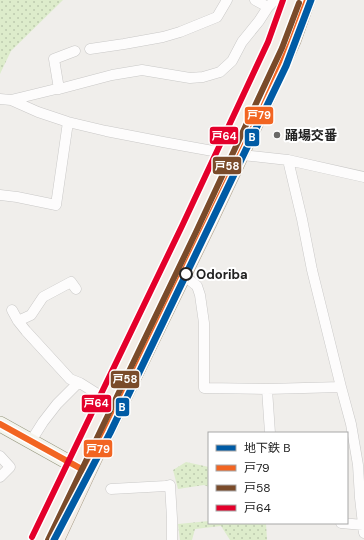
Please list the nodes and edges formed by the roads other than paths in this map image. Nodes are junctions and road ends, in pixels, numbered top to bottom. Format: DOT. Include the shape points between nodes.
graph roads {
  1 [pos="227,0"];
  2 [pos="255,0"];
  3 [pos="307,0"];
  4 [pos="286,1"];
  5 [pos="268,7"];
  6 [pos="90,49"];
  7 [pos="75,51"];
  8 [pos="59,89"];
  9 [pos="0,99"];
  10 [pos="11,100"];
  11 [pos="68,122"];
  12 [pos="224,153"];
  13 [pos="240,155"];
  14 [pos="288,160"];
  15 [pos="364,178"];
  16 [pos="0,195"];
  17 [pos="182,274"];
  18 [pos="76,289"];
  19 [pos="12,310"];
  20 [pos="18,321"];
  21 [pos="80,383"];
  22 [pos="341,387"];
  23 [pos="267,389"];
  24 [pos="107,400"];
  25 [pos="0,424"];
  26 [pos="270,432"];
  27 [pos="31,441"];
  28 [pos="0,456"];
  29 [pos="361,466"];
  30 [pos="81,469"];
  31 [pos="0,477"];
  32 [pos="112,489"];
  33 [pos="345,524"];
  34 [pos="364,529"];
  35 [pos="39,540"];
  36 [pos="56,540"];
  37 [pos="172,540"];
  1 -- 6 [label="street" via="217,16 180,32 117,46"];
  2 -- 5 [label="street"];
  3 -- 13 [label="main road" via="293,40"];
  4 -- 5 [label="street" via="274,1"];
  4 -- 12 [label="main road" via="274,45"];
  5 -- 8 [label="street" via="232,60 220,72 190,78 142,70"];
  7 -- 8 [label="street" via="54,59"];
  8 -- 10 [label="street"];
  9 -- 10 [label="street"];
  10 -- 11 [label="street"];
  11 -- 12 [label="street"];
  11 -- 16 [label="street" via="56,205"];
  12 -- 13 [label="street"];
  12 -- 24 [label="main road"];
  13 -- 14 [label="street"];
  13 -- 17 [label="main road"];
  14 -- 15 [label="street"];
  14 -- 22 [label="street"];
  17 -- 23 [label="street" via="197,286 200,295 204,324 204,388"];
  17 -- 30 [label="main road"];
  18 -- 20 [label="street" via="71,282 50,293 43,297 31,315"];
  19 -- 20 [label="street"];
  20 -- 21 [label="street" via="70,379"];
  21 -- 24 [label="street"];
  21 -- 27 [label="street" via="57,404"];
  22 -- 23 [label="street"];
  22 -- 29 [label="street"];
  23 -- 26 [label="street"];
  24 -- 30 [label="main road"];
  25 -- 27 [label="street"];
  27 -- 30 [label="street"];
  28 -- 31 [label="street" via="10,467"];
  29 -- 34 [label="street" via="360,498"];
  30 -- 35 [label="main road" via="58,502"];
  30 -- 36 [label="main road"];
  32 -- 37 [label="street" via="170,485"];
  33 -- 34 [label="street"];
}
